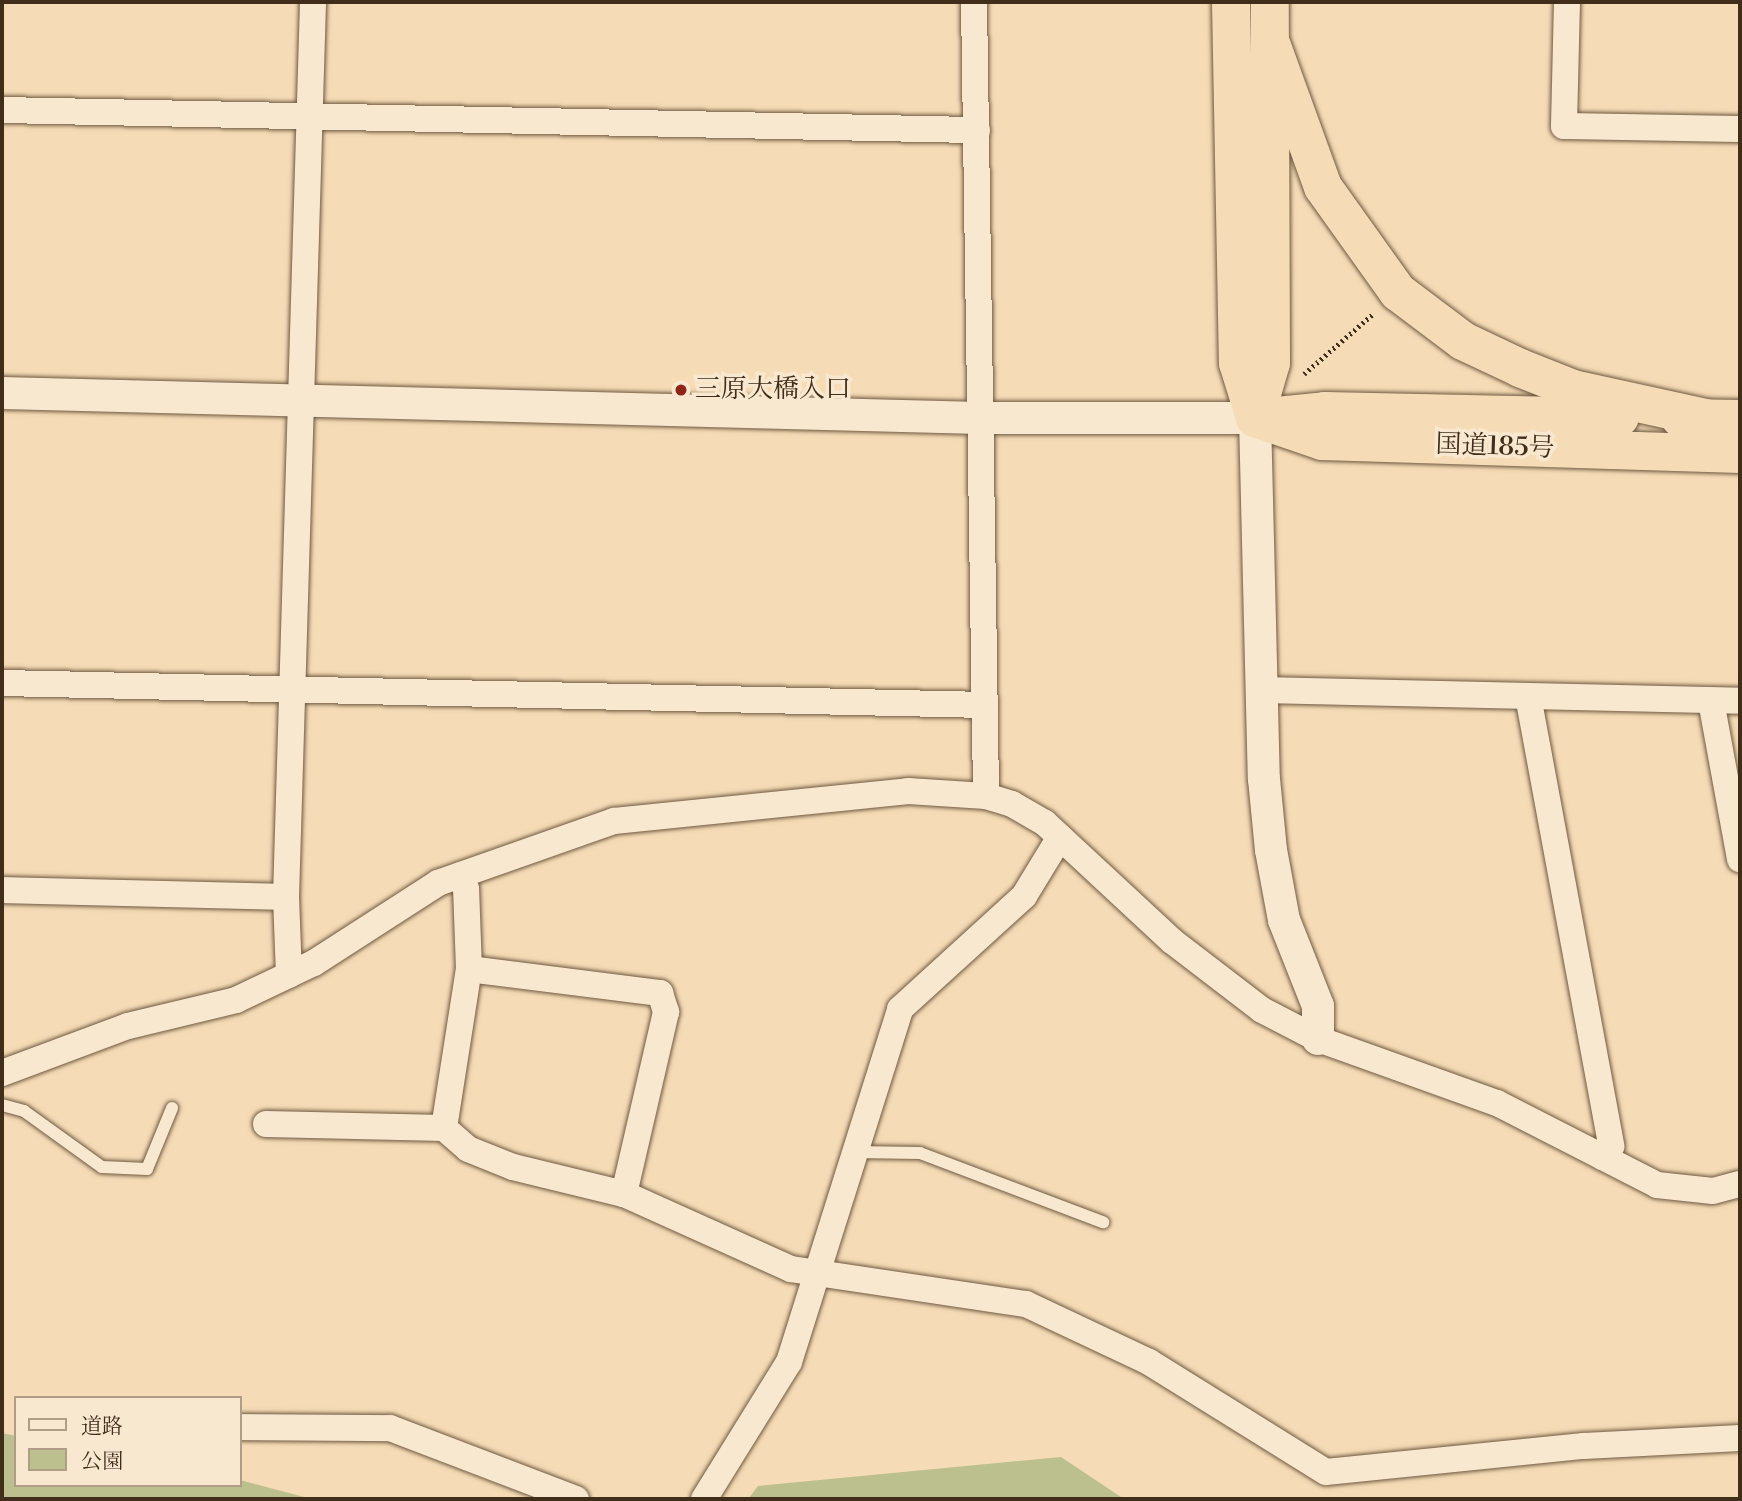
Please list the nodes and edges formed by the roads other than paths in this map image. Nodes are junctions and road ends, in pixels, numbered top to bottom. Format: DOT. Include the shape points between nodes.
graph roads {
  1 [pos="313,2"];
  2 [pos="974,2"];
  3 [pos="1231,2"];
  4 [pos="1270,2"];
  5 [pos="1567,2"];
  6 [pos="1272,46"];
  7 [pos="2,110"];
  8 [pos="312,116"];
  9 [pos="977,130"];
  10 [pos="1740,130"];
  11 [pos="2,393"];
  12 [pos="301,400"];
  13 [pos="980,418"];
  14 [pos="1255,418"];
  15 [pos="1723,419"];
  16 [pos="1740,454"];
  17 [pos="2,683"];
  18 [pos="293,690"];
  19 [pos="1265,690"];
  20 [pos="1528,696"];
  21 [pos="1711,701"];
  22 [pos="1740,701"];
  23 [pos="984,705"];
  24 [pos="986,796"];
  25 [pos="1060,837"];
  26 [pos="1740,859"];
  27 [pos="460,875"];
  28 [pos="2,890"];
  29 [pos="286,897"];
  30 [pos="469,969"];
  31 [pos="289,975"];
  32 [pos="1318,1039"];
  33 [pos="2,1073"];
  34 [pos="2,1105"];
  35 [pos="172,1108"];
  36 [pos="266,1124"];
  37 [pos="444,1128"];
  38 [pos="854,1152"];
  39 [pos="1603,1157"];
  40 [pos="1740,1184"];
  41 [pos="624,1194"];
  42 [pos="1103,1222"];
  43 [pos="819,1270"];
  44 [pos="242,1427"];
  45 [pos="1740,1438"];
  46 [pos="576,1499"];
  47 [pos="704,1499"];
  1 -- 8 [label="street"];
  2 -- 9 [label="street"];
  3 -- 14 [label="highway" via="1238,363"];
  4 -- 6 [label="highway"];
  5 -- 10 [label="street" via="1564,126"];
  6 -- 14 [label="highway" via="1271,363"];
  6 -- 15 [label="highway" via="1323,187 1398,292 1463,341 1573,389"];
  7 -- 8 [label="street"];
  8 -- 9 [label="street"];
  8 -- 12 [label="street"];
  9 -- 13 [label="street"];
  11 -- 12 [label="street"];
  12 -- 13 [label="street"];
  12 -- 18 [label="street"];
  13 -- 14 [label="street"];
  13 -- 23 [label="street"];
  14 -- 15 [label="highway, 国道185号" via="1325,411"];
  14 -- 16 [label="highway, 国道185号" via="1322,441"];
  14 -- 19 [label="street"];
  17 -- 18 [label="street"];
  18 -- 23 [label="street"];
  18 -- 29 [label="street"];
  19 -- 20 [label="street"];
  19 -- 32 [label="street" via="1271,850 1284,920 1318,1006"];
  20 -- 21 [label="street"];
  20 -- 39 [label="street" via="1611,1146"];
  21 -- 22 [label="street"];
  21 -- 26 [label="street"];
  23 -- 24 [label="street"];
  24 -- 25 [label="street" via="1012,804"];
  24 -- 27 [label="street" via="908,791 614,821"];
  25 -- 32 [label="street" via="1172,940 1262,1010"];
  25 -- 38 [label="street" via="1024,896 900,1009"];
  27 -- 30 [label="street" via="466,889"];
  27 -- 31 [label="street" via="438,883"];
  28 -- 29 [label="street"];
  29 -- 31 [label="street"];
  30 -- 37 [label="street"];
  30 -- 41 [label="street" via="660,993 666,1012"];
  31 -- 33 [label="street" via="236,1000 128,1026"];
  32 -- 39 [label="street" via="1497,1103"];
  34 -- 35 [label="lane" via="24,1111 102,1167 135,1168 147,1168"];
  36 -- 37 [label="street"];
  37 -- 41 [label="street" via="468,1149 513,1167"];
  38 -- 42 [label="lane" via="920,1153"];
  38 -- 43 [label="street"];
  39 -- 40 [label="street" via="1657,1185 1685,1191 1713,1191"];
  41 -- 43 [label="street" via="791,1269"];
  43 -- 45 [label="street" via="1026,1304 1149,1362 1326,1472 1584,1446"];
  43 -- 47 [label="street" via="789,1362"];
  44 -- 46 [label="street" via="390,1428"];
}
